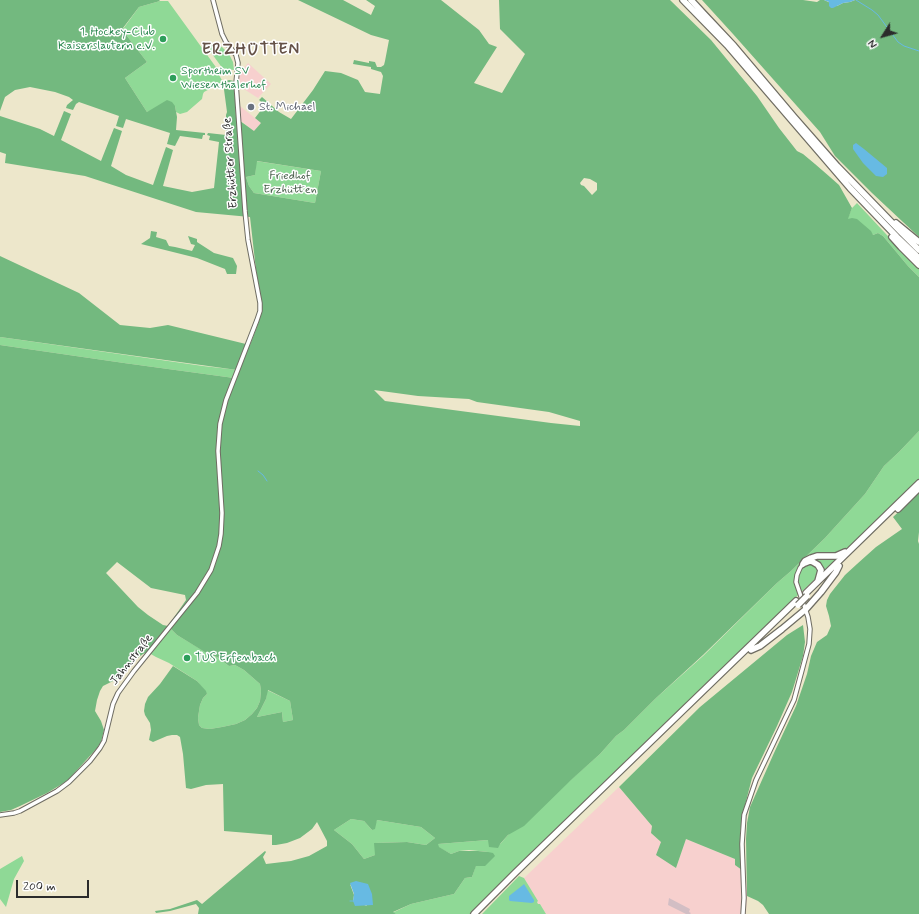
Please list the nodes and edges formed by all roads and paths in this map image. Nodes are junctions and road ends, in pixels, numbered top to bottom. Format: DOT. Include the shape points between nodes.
graph roads {
  1 [pos="213,0"];
  2 [pos="683,0"];
  3 [pos="691,0"];
  4 [pos="871,210"];
  5 [pos="883,214"];
  6 [pos="919,242"];
  7 [pos="919,250"];
  8 [pos="919,258"];
  9 [pos="919,265"];
  10 [pos="919,483"];
  11 [pos="919,488"];
  12 [pos="892,512"];
  13 [pos="885,519"];
  14 [pos="850,550"];
  15 [pos="803,564"];
  16 [pos="839,566"];
  17 [pos="818,581"];
  18 [pos="806,594"];
  19 [pos="797,603"];
  20 [pos="806,609"];
  21 [pos="170,628"];
  22 [pos="751,650"];
  23 [pos="0,815"];
  24 [pos="522,868"];
  25 [pos="517,873"];
  26 [pos="474,914"];
  27 [pos="479,914"];
  28 [pos="743,914"];
  1 -- 21 [label="street, Erzhütter Straße" via="222,34 236,55 238,63 236,79 245,211 260,310 226,400 220,424 218,451 222,520 219,546 206,579"];
  2 -- 4 [label="highway" via="727,45"];
  3 -- 5 [label="highway" via="837,166"];
  4 -- 8 [label="highway"];
  4 -- 9 [label="highway"];
  5 -- 6 [label="highway"];
  5 -- 7 [label="highway"];
  10 -- 12 [label="highway"];
  11 -- 12 [label="highway"];
  12 -- 13 [label="highway"];
  13 -- 14 [label="highway"];
  13 -- 16 [label="highway"];
  14 -- 15 [label="highway" via="836,556 817,556"];
  14 -- 17 [label="highway"];
  15 -- 17 [label="highway" via="810,561 818,565 821,570"];
  15 -- 20 [label="street" via="796,582"];
  16 -- 18 [label="highway"];
  16 -- 20 [label="highway"];
  17 -- 18 [label="highway"];
  18 -- 19 [label="highway"];
  19 -- 22 [label="highway"];
  19 -- 24 [label="highway"];
  20 -- 22 [label="highway" via="778,633"];
  20 -- 28 [label="street" via="810,635 805,664 794,700 756,780 744,815"];
  21 -- 23 [label="street, Jahnstraße" via="118,693 104,741 86,765 57,791 20,811"];
  22 -- 24 [label="highway"];
  24 -- 25 [label="highway"];
  25 -- 26 [label="highway"];
  25 -- 27 [label="highway"];
}
